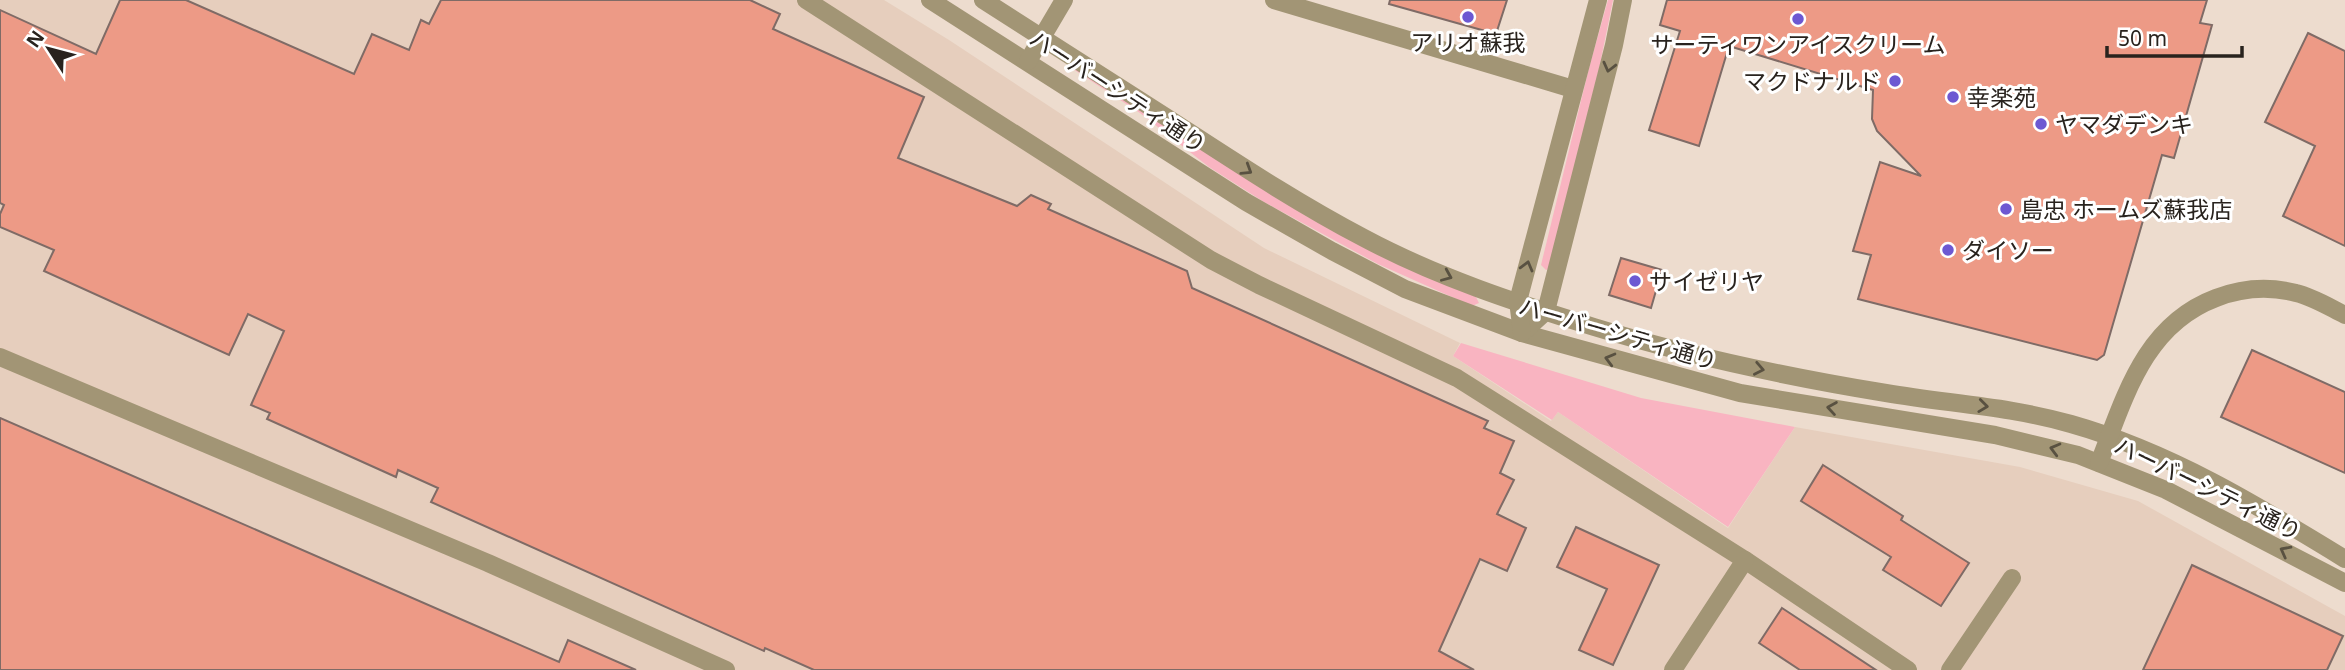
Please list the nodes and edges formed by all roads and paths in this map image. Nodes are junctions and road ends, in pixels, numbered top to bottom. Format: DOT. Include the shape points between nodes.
graph roads {
  1 [pos="806,0"];
  2 [pos="929,0"];
  3 [pos="983,0"];
  4 [pos="1065,0"];
  5 [pos="1274,0"];
  6 [pos="1598,0"];
  7 [pos="1623,0"];
  8 [pos="1041,37"];
  9 [pos="1028,61"];
  10 [pos="1573,89"];
  11 [pos="1518,302"];
  12 [pos="1546,311"];
  13 [pos="2345,315"];
  14 [pos="1522,333"];
  15 [pos="0,357"];
  16 [pos="2110,436"];
  17 [pos="2099,463"];
  18 [pos="2345,559"];
  19 [pos="1745,560"];
  20 [pos="2012,578"];
  21 [pos="2345,583"];
  22 [pos="726,670"];
  23 [pos="1673,670"];
  24 [pos="1908,670"];
  25 [pos="1950,670"];
  1 -- 19 [label="street" via="1211,260 1457,378"];
  2 -- 9 [label="street, ハーバーシティ通り"];
  3 -- 8 [label="street, ハーバーシティ通り"];
  4 -- 8 [label="street"];
  5 -- 10 [label="street"];
  6 -- 10 [label="street"];
  7 -- 12 [label="street, one-way"];
  8 -- 9 [label="street"];
  8 -- 11 [label="street, ハーバーシティ通り, one-way" via="1246,170 1366,240"];
  9 -- 14 [label="street, ハーバーシティ通り" via="1290,228 1405,289"];
  11 -- 10 [label="street, one-way"];
  11 -- 12 [label="street, ハーバーシティ通り"];
  11 -- 14 [label="street"];
  12 -- 14 [label="street"];
  12 -- 16 [label="street, ハーバーシティ通り, one-way" via="1743,365 1888,394 2013,409"];
  13 -- 16 [label="street" via="2302,295 2267,289 2243,290 2196,307 2176,319 2149,350"];
  17 -- 14 [label="street, ハーバーシティ通り, one-way" via="1995,435 1740,393"];
  15 -- 22 [label="street" via="488,563"];
  16 -- 17 [label="street"];
  16 -- 18 [label="street, ハーバーシティ通り" via="2236,493"];
  21 -- 17 [label="street, ハーバーシティ通り, one-way" via="2198,506"];
  19 -- 23 [label="street"];
  19 -- 24 [label="street"];
  20 -- 25 [label="street"];
}
